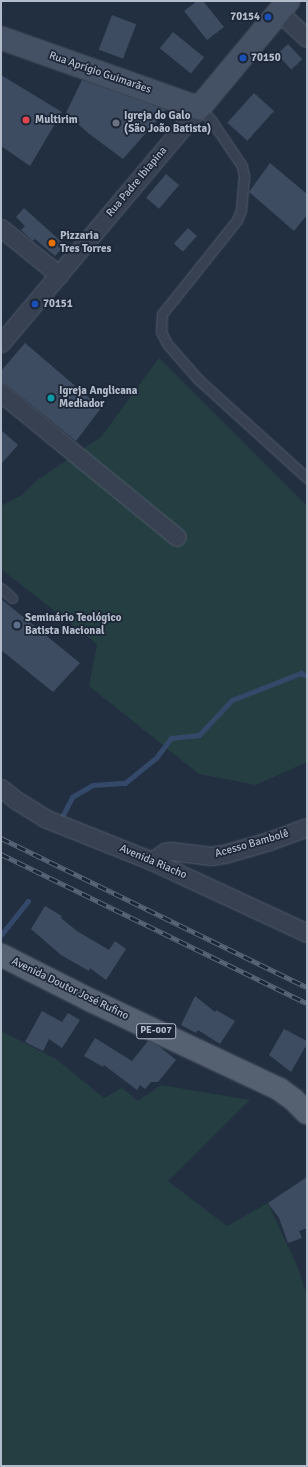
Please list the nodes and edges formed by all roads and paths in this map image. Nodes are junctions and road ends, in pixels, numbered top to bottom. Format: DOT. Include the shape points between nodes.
graph roads {
  1 [pos="284,7"];
  2 [pos="1,38"];
  3 [pos="307,38"];
  4 [pos="199,108"];
  5 [pos="1,228"];
  6 [pos="59,275"];
  7 [pos="1,344"];
  8 [pos="1,393"];
  9 [pos="307,478"];
  10 [pos="177,537"];
  11 [pos="1,588"];
  12 [pos="12,598"];
  13 [pos="1,788"];
  14 [pos="307,827"];
  15 [pos="152,861"];
  16 [pos="307,933"];
  17 [pos="1,955"];
  18 [pos="307,1113"];
  1 -- 3 [label="street"];
  1 -- 4 [label="street, Rua Padre Ibiapina"];
  2 -- 4 [label="street, Rua Aprígio Guimarães"];
  4 -- 6 [label="street, Rua Padre Ibiapina"];
  4 -- 9 [label="lane" via="211,120 242,166 244,176 241,210 237,220 162,314 160,332 199,380"];
  5 -- 6 [label="street"];
  6 -- 7 [label="street, Rua Padre Ibiapina"];
  8 -- 10 [label="street"];
  11 -- 12 [label="lane"];
  13 -- 15 [label="street, Avenida Riacho" via="48,819"];
  14 -- 15 [label="street, Acesso Bambolê" via="224,854 210,856 170,851"];
  15 -- 16 [label="street, Avenida Riacho"];
  17 -- 18 [label="main road, Avenida Doutor José Rufino / PE-007" via="278,1090 294,1100"];
}
